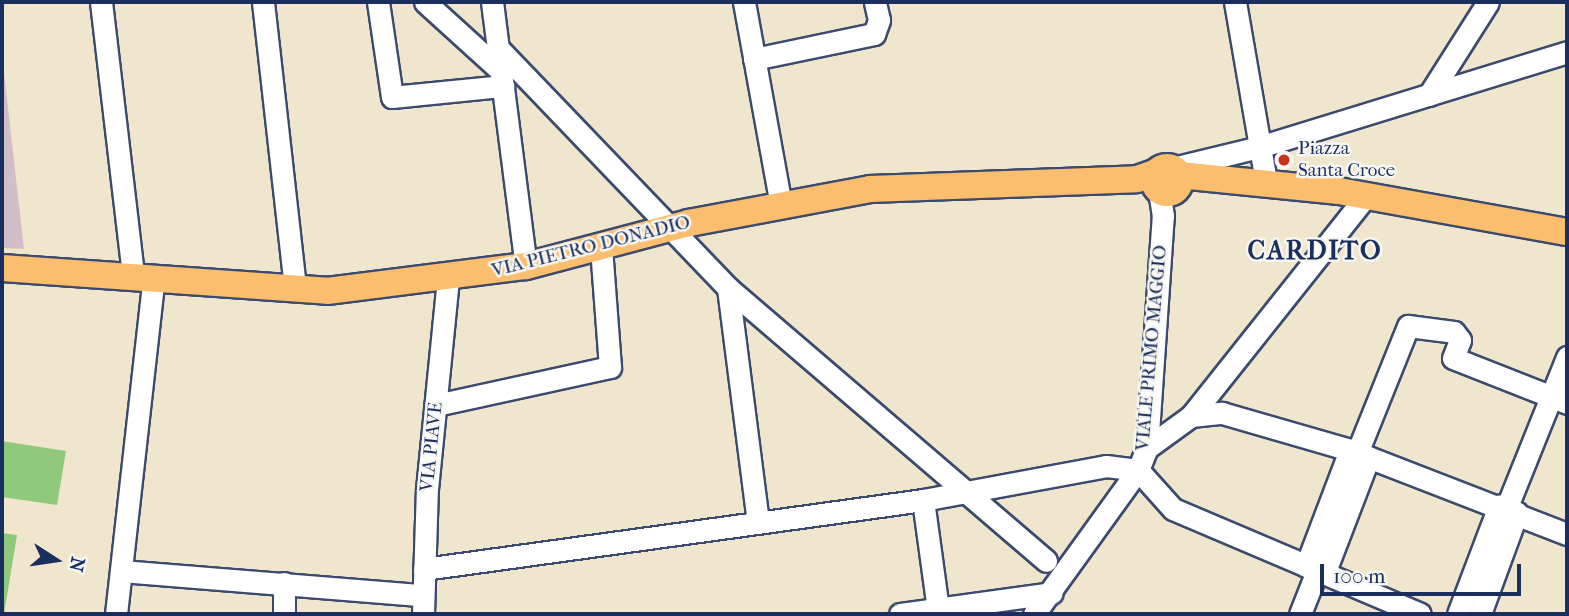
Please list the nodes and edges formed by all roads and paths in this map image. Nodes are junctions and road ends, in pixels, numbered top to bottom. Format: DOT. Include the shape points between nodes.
graph roads {
  1 [pos="101,2"];
  2 [pos="263,2"];
  3 [pos="378,2"];
  4 [pos="425,2"];
  5 [pos="492,2"];
  6 [pos="744,2"];
  7 [pos="875,2"];
  8 [pos="1236,2"];
  9 [pos="1488,2"];
  10 [pos="498,48"];
  11 [pos="1567,52"];
  12 [pos="754,59"];
  13 [pos="502,78"];
  14 [pos="1429,95"];
  15 [pos="1259,147"];
  16 [pos="1266,182"];
  17 [pos="1168,185"];
  18 [pos="1367,195"];
  19 [pos="781,206"];
  20 [pos="668,229"];
  21 [pos="1567,232"];
  22 [pos="601,247"];
  23 [pos="526,266"];
  24 [pos="2,268"];
  25 [pos="144,275"];
  26 [pos="447,279"];
  27 [pos="728,288"];
  28 [pos="295,289"];
  29 [pos="1567,357"];
  30 [pos="1558,400"];
  31 [pos="436,405"];
  32 [pos="1191,416"];
  33 [pos="1147,448"];
  34 [pos="1359,454"];
  35 [pos="1138,470"];
  36 [pos="965,491"];
  37 [pos="923,500"];
  38 [pos="1507,509"];
  39 [pos="758,522"];
  40 [pos="1567,534"];
  41 [pos="1045,561"];
  42 [pos="424,569"];
  43 [pos="1316,570"];
  44 [pos="121,571"];
  45 [pos="284,583"];
  46 [pos="1052,593"];
  47 [pos="423,604"];
  48 [pos="939,609"];
  49 [pos="117,614"];
  50 [pos="284,614"];
  51 [pos="900,614"];
  52 [pos="1034,614"];
  53 [pos="1300,614"];
  54 [pos="1420,614"];
  55 [pos="1458,614"];
  56 [pos="1480,614"];
  1 -- 25 [label="street"];
  2 -- 28 [label="street"];
  3 -- 13 [label="street" via="392,97"];
  4 -- 13 [label="street"];
  5 -- 10 [label="street"];
  6 -- 12 [label="street"];
  7 -- 12 [label="street" via="879,20 874,34"];
  8 -- 15 [label="street"];
  9 -- 14 [label="street"];
  10 -- 13 [label="street"];
  10 -- 20 [label="street"];
  11 -- 14 [label="street"];
  12 -- 19 [label="street"];
  13 -- 23 [label="street"];
  14 -- 15 [label="street"];
  15 -- 16 [label="street"];
  15 -- 17 [label="street"];
  16 -- 17 [label="main road, VIA PIETRO DONADIO"];
  16 -- 18 [label="main road, VIA PIETRO DONADIO"];
  17 -- 19 [label="main road, VIA PIETRO DONADIO" via="870,189"];
  17 -- 33 [label="street, VIALE PRIMO MAGGIO"];
  18 -- 21 [label="main road, VIA PIETRO DONADIO"];
  18 -- 32 [label="street"];
  19 -- 20 [label="main road, VIA PIETRO DONADIO"];
  20 -- 22 [label="main road, VIA PIETRO DONADIO"];
  20 -- 27 [label="street"];
  22 -- 23 [label="main road, VIA PIETRO DONADIO"];
  22 -- 31 [label="street" via="610,367"];
  23 -- 26 [label="main road, VIA PIETRO DONADIO"];
  24 -- 25 [label="main road, VIA PIETRO DONADIO"];
  25 -- 28 [label="main road, VIA PIETRO DONADIO"];
  25 -- 44 [label="street"];
  26 -- 28 [label="main road, VIA PIETRO DONADIO" via="327,291"];
  26 -- 31 [label="street, VIA PIAVE"];
  27 -- 36 [label="street"];
  27 -- 39 [label="street"];
  29 -- 30 [label="street"];
  30 -- 34 [label="street" via="1453,358 1460,340 1454,332 1408,326"];
  30 -- 38 [label="street"];
  31 -- 42 [label="street, VIA PIAVE"];
  32 -- 33 [label="street"];
  32 -- 34 [label="street" via="1222,413"];
  33 -- 35 [label="street, VIALE PRIMO MAGGIO"];
  34 -- 38 [label="street"];
  34 -- 43 [label="street"];
  35 -- 36 [label="street" via="1106,466"];
  35 -- 43 [label="street" via="1173,509"];
  35 -- 46 [label="street, VIALE PRIMO MAGGIO"];
  36 -- 37 [label="street"];
  36 -- 41 [label="street"];
  37 -- 39 [label="street"];
  37 -- 48 [label="street"];
  38 -- 40 [label="street"];
  38 -- 55 [label="street"];
  38 -- 56 [label="street"];
  39 -- 42 [label="street"];
  42 -- 47 [label="street, VIA PIAVE"];
  43 -- 53 [label="street"];
  43 -- 54 [label="street"];
  44 -- 45 [label="street"];
  44 -- 49 [label="street"];
  45 -- 47 [label="street"];
  45 -- 50 [label="street"];
  46 -- 48 [label="street"];
  46 -- 52 [label="street, VIALE PRIMO MAGGIO"];
  48 -- 51 [label="street"];
}
